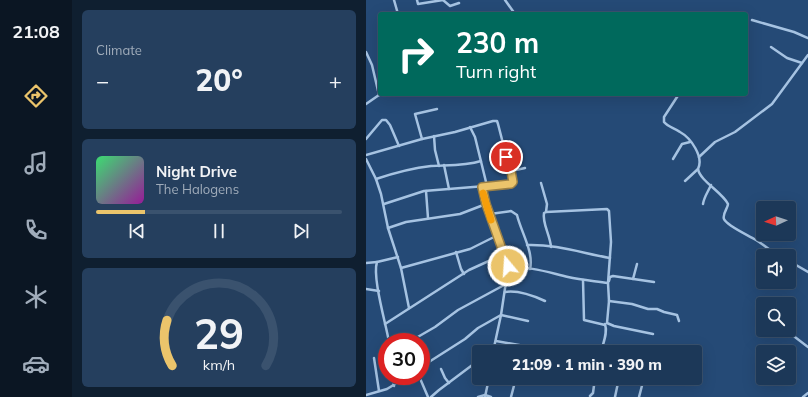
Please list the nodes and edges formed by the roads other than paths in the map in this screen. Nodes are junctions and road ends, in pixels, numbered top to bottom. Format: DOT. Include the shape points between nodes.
graph roads {
  1 [pos="394,0"];
  2 [pos="417,0"];
  3 [pos="443,0"];
  4 [pos="505,0"];
  5 [pos="459,3"];
  6 [pos="397,12"];
  7 [pos="513,12"];
  8 [pos="752,20"];
  9 [pos="808,38"];
  10 [pos="771,47"];
  11 [pos="366,52"];
  12 [pos="808,55"];
  13 [pos="802,62"];
  14 [pos="378,91"];
  15 [pos="378,96"];
  16 [pos="678,96"];
  17 [pos="366,104"];
  18 [pos="437,109"];
  19 [pos="470,127"];
  20 [pos="434,136"];
  21 [pos="366,139"];
  22 [pos="422,139"];
  23 [pos="691,142"];
  24 [pos="399,146"];
  25 [pos="366,155"];
  26 [pos="699,157"];
  27 [pos="366,159"];
  28 [pos="674,159"];
  29 [pos="481,161"];
  30 [pos="444,165"];
  31 [pos="439,166"];
  32 [pos="525,168"];
  33 [pos="698,170"];
  34 [pos="511,171"];
  35 [pos="376,179"];
  36 [pos="685,182"];
  37 [pos="541,183"];
  38 [pos="711,185"];
  39 [pos="487,186"];
  40 [pos="482,187"];
  41 [pos="449,189"];
  42 [pos="426,190"];
  43 [pos="384,204"];
  44 [pos="486,204"];
  45 [pos="703,204"];
  46 [pos="546,212"];
  47 [pos="489,214"];
  48 [pos="428,218"];
  49 [pos="388,228"];
  50 [pos="498,235"];
  51 [pos="527,245"];
  52 [pos="551,247"];
  53 [pos="767,249"];
  54 [pos="456,252"];
  55 [pos="504,254"];
  56 [pos="398,257"];
  57 [pos="610,258"];
  58 [pos="377,262"];
  59 [pos="366,263"];
  60 [pos="637,264"];
  61 [pos="796,265"];
  62 [pos="401,268"];
  63 [pos="510,268"];
  64 [pos="530,269"];
  65 [pos="808,272"];
  66 [pos="464,274"];
  67 [pos="633,279"];
  68 [pos="583,280"];
  69 [pos="654,282"];
  70 [pos="608,283"];
  71 [pos="506,284"];
  72 [pos="366,289"];
  73 [pos="379,291"];
  74 [pos="505,292"];
  75 [pos="545,301"];
  76 [pos="609,301"];
  77 [pos="409,308"];
  78 [pos="501,315"];
  79 [pos="679,320"];
  80 [pos="528,321"];
  81 [pos="385,324"];
  82 [pos="606,324"];
  83 [pos="387,333"];
  84 [pos="425,333"];
  85 [pos="654,334"];
  86 [pos="795,337"];
  87 [pos="496,341"];
  88 [pos="495,345"];
  89 [pos="519,345"];
  90 [pos="603,345"];
  91 [pos="808,347"];
  92 [pos="374,358"];
  93 [pos="430,361"];
  94 [pos="472,365"];
  95 [pos="441,369"];
  96 [pos="449,382"];
  97 [pos="424,385"];
  98 [pos="487,385"];
  99 [pos="514,385"];
  100 [pos="594,385"];
  101 [pos="618,385"];
  102 [pos="642,385"];
  103 [pos="394,386"];
  104 [pos="379,391"];
  105 [pos="808,393"];
  106 [pos="366,395"];
  107 [pos="485,396"];
  108 [pos="590,396"];
  109 [pos="430,397"];
  110 [pos="478,397"];
  111 [pos="491,397"];
  112 [pos="511,397"];
  113 [pos="615,397"];
  114 [pos="639,397"];
  115 [pos="803,397"];
  1 -- 6 [label="street"];
  2 -- 3 [label="street" via="418,4"];
  3 -- 5 [label="street" via="450,6"];
  4 -- 7 [label="street"];
  8 -- 9 [label="street"];
  10 -- 13 [label="street" via="787,58"];
  11 -- 14 [label="street"];
  12 -- 13 [label="street"];
  13 -- 26 [label="street" via="772,104 740,129 715,142"];
  15 -- 17 [label="street"];
  16 -- 23 [label="street" via="663,120"];
  18 -- 22 [label="street" via="415,114"];
  19 -- 20 [label="street"];
  19 -- 29 [label="street"];
  19 -- 34 [label="street" via="497,122"];
  20 -- 22 [label="street"];
  20 -- 31 [label="street"];
  21 -- 24 [label="street" via="382,120 386,120"];
  22 -- 24 [label="street"];
  23 -- 26 [label="street"];
  23 -- 28 [label="street" via="682,144"];
  24 -- 25 [label="street"];
  26 -- 33 [label="street"];
  27 -- 35 [label="street"];
  29 -- 30 [label="street"];
  29 -- 39 [label="street"];
  30 -- 31 [label="street"];
  30 -- 41 [label="street"];
  31 -- 35 [label="street" via="395,173"];
  32 -- 34 [label="street"];
  33 -- 36 [label="street"];
  33 -- 38 [label="street" via="700,176"];
  34 -- 39 [label="street" via="511,184"];
  35 -- 43 [label="street"];
  37 -- 46 [label="street" via="547,204"];
  38 -- 45 [label="street"];
  38 -- 53 [label="street" via="728,204 725,220"];
  39 -- 40 [label="street"];
  40 -- 41 [label="street"];
  40 -- 44 [label="street"];
  41 -- 42 [label="street"];
  42 -- 43 [label="street"];
  42 -- 48 [label="street"];
  43 -- 49 [label="street"];
  44 -- 47 [label="street"];
  44 -- 48 [label="street" via="460,214"];
  46 -- 52 [label="street" via="543,217"];
  46 -- 57 [label="street" via="607,209 610,214"];
  47 -- 50 [label="street"];
  47 -- 51 [label="street" via="514,212"];
  48 -- 49 [label="street"];
  49 -- 56 [label="street"];
  50 -- 54 [label="street" via="470,249"];
  50 -- 55 [label="street"];
  51 -- 52 [label="street"];
  51 -- 64 [label="street"];
  52 -- 57 [label="street"];
  54 -- 62 [label="street"];
  54 -- 66 [label="street"];
  55 -- 63 [label="street"];
  55 -- 66 [label="street"];
  56 -- 58 [label="street"];
  56 -- 62 [label="street"];
  57 -- 70 [label="street"];
  58 -- 59 [label="street"];
  58 -- 73 [label="street"];
  60 -- 67 [label="street"];
  61 -- 65 [label="street"];
  62 -- 77 [label="street"];
  63 -- 64 [label="street"];
  63 -- 71 [label="street"];
  64 -- 68 [label="street"];
  66 -- 77 [label="street"];
  67 -- 69 [label="street"];
  67 -- 70 [label="street" via="613,276"];
  68 -- 70 [label="street"];
  68 -- 82 [label="street" via="584,320"];
  70 -- 76 [label="street"];
  71 -- 74 [label="street"];
  71 -- 84 [label="street" via="458,310"];
  72 -- 73 [label="street"];
  73 -- 81 [label="street"];
  74 -- 75 [label="street" via="532,296"];
  74 -- 78 [label="street"];
  76 -- 79 [label="street" via="657,309 677,315"];
  76 -- 82 [label="street"];
  77 -- 81 [label="street"];
  78 -- 80 [label="street"];
  78 -- 87 [label="street"];
  78 -- 93 [label="street"];
  81 -- 83 [label="street"];
  82 -- 85 [label="street"];
  82 -- 90 [label="street"];
  86 -- 91 [label="street"];
  87 -- 88 [label="street"];
  87 -- 89 [label="street"];
  92 -- 104 [label="street"];
  94 -- 96 [label="street"];
  95 -- 96 [label="street"];
  96 -- 109 [label="street"];
  97 -- 109 [label="street"];
  98 -- 107 [label="street"];
  99 -- 112 [label="street"];
  100 -- 108 [label="street"];
  101 -- 113 [label="street"];
  102 -- 114 [label="street"];
  103 -- 104 [label="street"];
  104 -- 106 [label="street"];
  105 -- 115 [label="street"];
  107 -- 110 [label="street"];
  107 -- 111 [label="street"];
}
